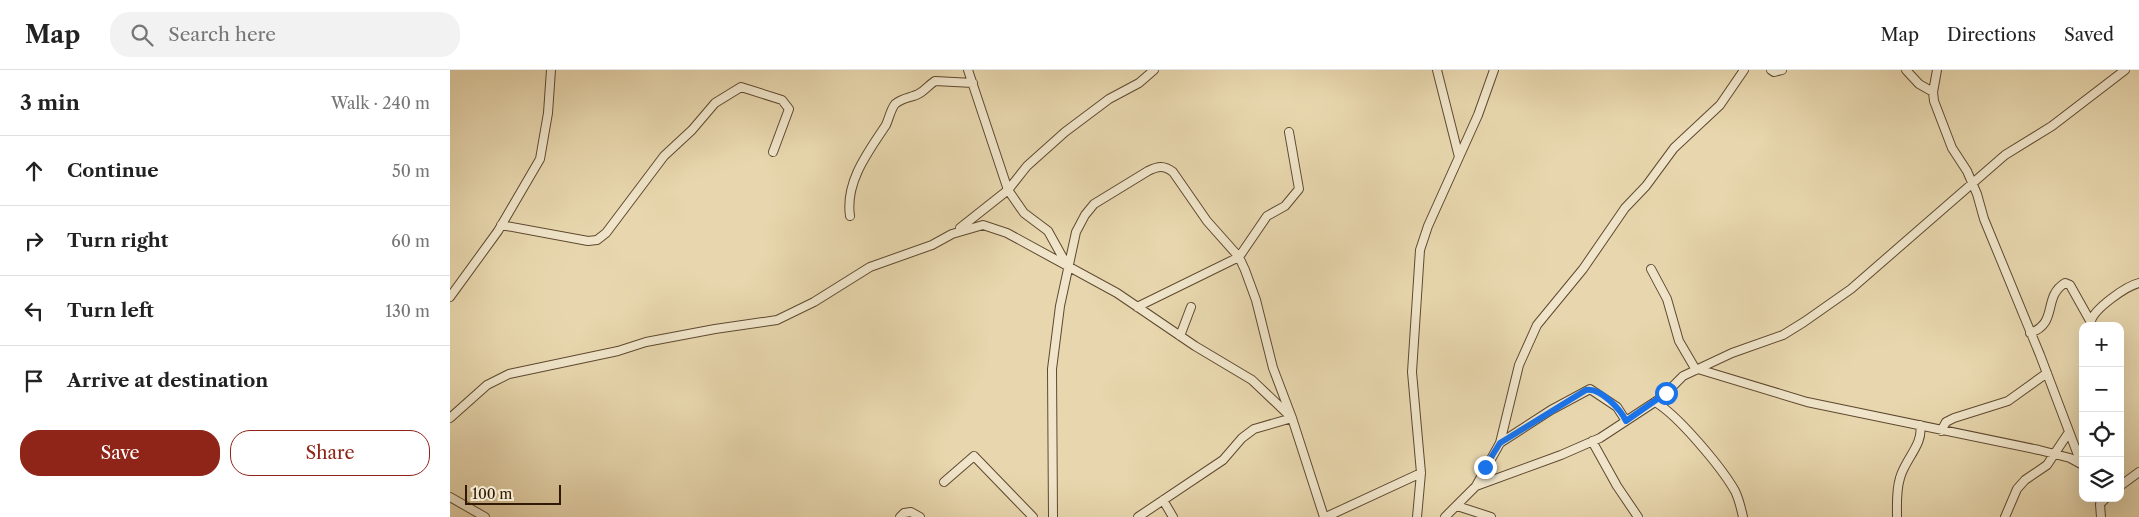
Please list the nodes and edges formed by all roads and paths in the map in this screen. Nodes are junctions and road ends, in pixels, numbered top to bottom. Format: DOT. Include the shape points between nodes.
graph roads {
  1 [pos="552,70"];
  2 [pos="968,70"];
  3 [pos="1154,70"];
  4 [pos="1437,70"];
  5 [pos="1494,70"];
  6 [pos="1744,70"];
  7 [pos="1771,70"];
  8 [pos="1782,70"];
  9 [pos="1906,70"];
  10 [pos="1937,70"];
  11 [pos="2125,70"];
  12 [pos="973,83"];
  13 [pos="1933,92"];
  14 [pos="1289,132"];
  15 [pos="773,152"];
  16 [pos="1459,156"];
  17 [pos="1972,182"];
  18 [pos="1008,190"];
  19 [pos="850,216"];
  20 [pos="501,225"];
  21 [pos="952,234"];
  22 [pos="1239,256"];
  23 [pos="1068,267"];
  24 [pos="1651,269"];
  25 [pos="2139,282"];
  26 [pos="450,297"];
  27 [pos="1137,307"];
  28 [pos="1190,307"];
  29 [pos="2091,322"];
  30 [pos="2092,322"];
  31 [pos="2030,333"];
  32 [pos="1180,336"];
  33 [pos="1697,369"];
  34 [pos="2047,372"];
  35 [pos="1655,402"];
  36 [pos="450,418"];
  37 [pos="1292,418"];
  38 [pos="1626,421"];
  39 [pos="1920,426"];
  40 [pos="1941,430"];
  41 [pos="2069,432"];
  42 [pos="1592,441"];
  43 [pos="1500,443"];
  44 [pos="2055,454"];
  45 [pos="2079,457"];
  46 [pos="2079,463"];
  47 [pos="2139,472"];
  48 [pos="1421,473"];
  49 [pos="944,482"];
  50 [pos="2124,483"];
  51 [pos="1476,486"];
  52 [pos="450,497"];
  53 [pos="1163,500"];
  54 [pos="2102,502"];
  55 [pos="1457,506"];
  56 [pos="485,517"];
  57 [pos="900,517"];
  58 [pos="920,517"];
  59 [pos="1033,517"];
  60 [pos="1053,517"];
  61 [pos="1138,517"];
  62 [pos="1173,517"];
  63 [pos="1325,517"];
  64 [pos="1417,517"];
  65 [pos="1445,517"];
  66 [pos="1491,517"];
  67 [pos="1638,517"];
  68 [pos="1743,517"];
  69 [pos="1897,517"];
  70 [pos="2005,517"];
  71 [pos="2101,517"];
  1 -- 20 [label="street" via="540,159"];
  2 -- 12 [label="street"];
  3 -- 18 [label="street" via="1065,132 1027,166"];
  4 -- 16 [label="street"];
  5 -- 16 [label="street"];
  6 -- 43 [label="street" via="1720,105 1674,148 1625,208 1583,269 1537,325 1519,365"];
  7 -- 8 [label="street"];
  9 -- 13 [label="street" via="1919,84"];
  10 -- 13 [label="street"];
  11 -- 17 [label="street"];
  12 -- 18 [label="street"];
  12 -- 19 [label="street" via="935,81 894,106 866,153 853,184"];
  13 -- 17 [label="street" via="1952,148"];
  14 -- 22 [label="street" via="1299,189 1285,206 1267,216"];
  15 -- 20 [label="street" via="789,109 782,100 741,87 715,103 664,156 606,233 597,240"];
  16 -- 48 [label="street" via="1420,250 1412,372"];
  17 -- 31 [label="street"];
  17 -- 33 [label="street" via="1827,307 1787,333 1752,344"];
  18 -- 21 [label="street"];
  18 -- 23 [label="street" via="1024,213 1048,231"];
  20 -- 26 [label="street"];
  21 -- 23 [label="street" via="983,224"];
  21 -- 36 [label="street" via="932,245 870,266 814,302 777,320 646,342 509,374 487,385"];
  22 -- 23 [label="street" via="1207,221 1173,172 1166,166 1157,166 1094,204 1084,215 1076,232"];
  22 -- 27 [label="street"];
  22 -- 37 [label="street" via="1256,300 1273,368"];
  23 -- 27 [label="street" via="1087,275"];
  23 -- 60 [label="street" via="1052,369"];
  24 -- 33 [label="street" via="1667,299 1679,341"];
  25 -- 30 [label="street" via="2098,309"];
  27 -- 32 [label="street"];
  28 -- 32 [label="street"];
  29 -- 31 [label="street" via="2070,285 2065,283 2052,297 2046,322"];
  31 -- 34 [label="street"];
  32 -- 37 [label="street" via="1252,380"];
  33 -- 35 [label="street" via="1680,378"];
  33 -- 39 [label="street" via="1797,400"];
  34 -- 40 [label="street" via="2008,401 1954,418"];
  34 -- 41 [label="street"];
  35 -- 38 [label="street"];
  35 -- 68 [label="street" via="1673,416 1717,466 1735,492"];
  37 -- 53 [label="street" via="1254,429 1223,460"];
  37 -- 63 [label="street"];
  38 -- 42 [label="street"];
  38 -- 43 [label="street" via="1617,407 1590,389"];
  39 -- 40 [label="street"];
  39 -- 69 [label="street" via="1921,440 1908,458 1898,483"];
  40 -- 44 [label="street"];
  41 -- 44 [label="street"];
  41 -- 45 [label="street"];
  42 -- 51 [label="street"];
  42 -- 67 [label="street"];
  43 -- 51 [label="street"];
  44 -- 46 [label="street"];
  44 -- 70 [label="street" via="2047,465 2021,484"];
  47 -- 50 [label="street"];
  48 -- 63 [label="street"];
  48 -- 64 [label="street"];
  49 -- 59 [label="street" via="974,456"];
  51 -- 55 [label="street"];
  52 -- 56 [label="street"];
  53 -- 61 [label="street"];
  53 -- 62 [label="street"];
  54 -- 71 [label="street"];
  55 -- 65 [label="street"];
  55 -- 66 [label="street"];
  57 -- 58 [label="street" via="910,512"];
}
